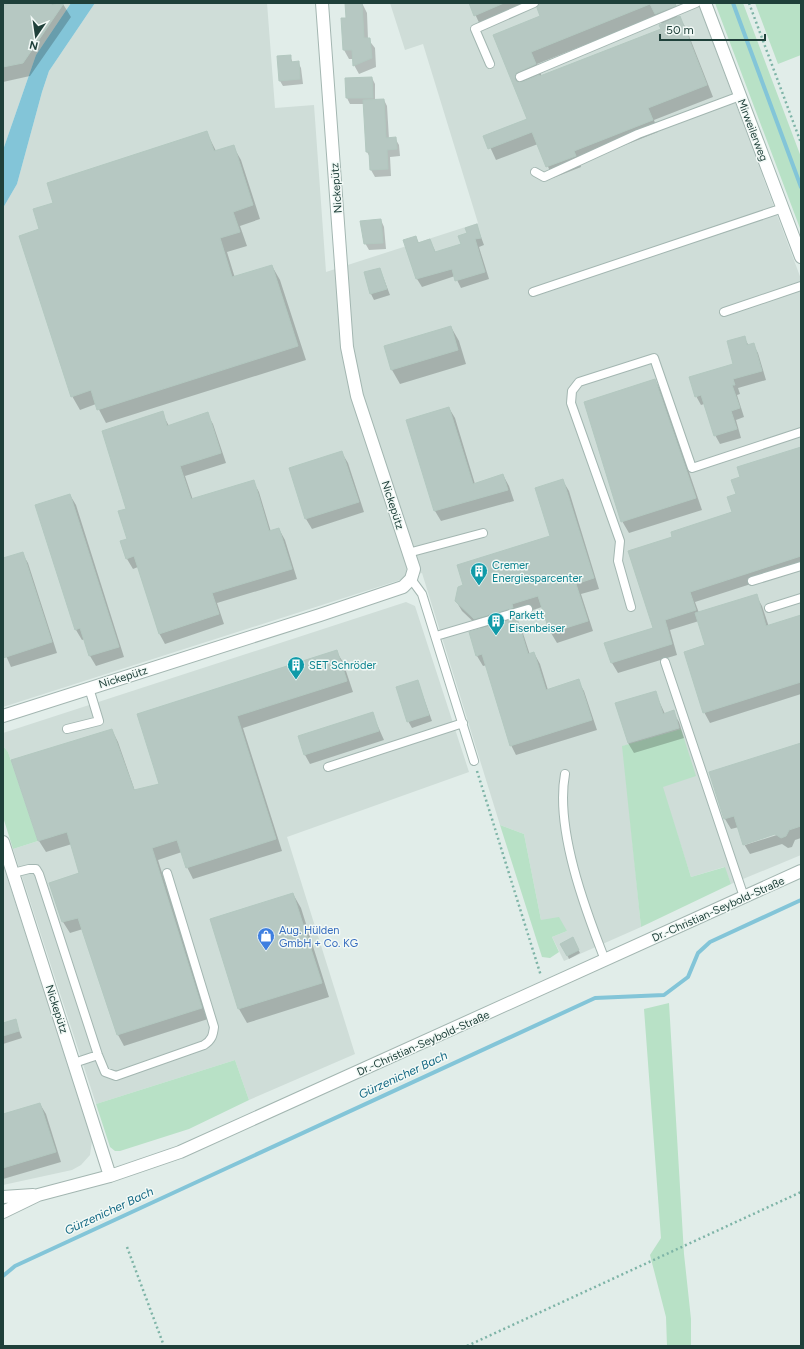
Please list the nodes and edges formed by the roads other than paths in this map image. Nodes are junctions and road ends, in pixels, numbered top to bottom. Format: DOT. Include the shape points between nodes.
graph roads {
  1 [pos="322,3"];
  2 [pos="534,3"];
  3 [pos="696,3"];
  4 [pos="705,3"];
  5 [pos="490,64"];
  6 [pos="520,77"];
  7 [pos="740,96"];
  8 [pos="535,172"];
  9 [pos="783,208"];
  10 [pos="801,257"];
  11 [pos="801,286"];
  12 [pos="533,292"];
  13 [pos="724,312"];
  14 [pos="801,432"];
  15 [pos="483,533"];
  16 [pos="408,553"];
  17 [pos="801,566"];
  18 [pos="411,580"];
  19 [pos="752,581"];
  20 [pos="801,598"];
  21 [pos="631,607"];
  22 [pos="528,608"];
  23 [pos="769,608"];
  24 [pos="436,636"];
  25 [pos="665,662"];
  26 [pos="89,688"];
  27 [pos="3,716"];
  28 [pos="463,723"];
  29 [pos="67,729"];
  30 [pos="474,761"];
  31 [pos="328,768"];
  32 [pos="565,774"];
  33 [pos="3,842"];
  34 [pos="6,858"];
  35 [pos="801,871"];
  36 [pos="13,873"];
  37 [pos="168,873"];
  38 [pos="744,897"];
  39 [pos="605,960"];
  40 [pos="98,1055"];
  41 [pos="74,1062"];
  42 [pos="110,1176"];
  43 [pos="38,1195"];
  44 [pos="3,1197"];
  45 [pos="3,1212"];
  1 -- 16 [label="street, Nickepütz" via="346,347 357,396"];
  2 -- 5 [label="lane" via="476,30"];
  3 -- 6 [label="lane"];
  4 -- 7 [label="street, Mirweilerweg"];
  7 -- 8 [label="lane" via="638,134 544,177"];
  7 -- 9 [label="street, Mirweilerweg"];
  9 -- 10 [label="street, Mirweilerweg"];
  9 -- 12 [label="lane"];
  11 -- 13 [label="lane"];
  14 -- 21 [label="lane" via="692,468 654,358 579,382 572,391 571,403 620,541 618,561"];
  15 -- 16 [label="lane"];
  16 -- 18 [label="street, Nickepütz" via="414,569"];
  17 -- 19 [label="lane"];
  18 -- 24 [label="lane" via="422,594"];
  18 -- 26 [label="street, Nickepütz" via="403,587 320,615"];
  20 -- 23 [label="lane"];
  22 -- 24 [label="lane"];
  24 -- 28 [label="lane"];
  25 -- 38 [label="lane"];
  26 -- 27 [label="street, Nickepütz"];
  26 -- 29 [label="lane" via="99,721"];
  28 -- 30 [label="lane"];
  28 -- 31 [label="lane"];
  32 -- 39 [label="lane" via="562,792 565,824 590,922"];
  33 -- 34 [label="street, Nickepütz"];
  34 -- 36 [label="street, Nickepütz"];
  35 -- 38 [label="street, Dr.-Christian-Seybold-Straße"];
  36 -- 40 [label="lane" via="36,869 39,874"];
  36 -- 41 [label="street, Nickepütz"];
  37 -- 40 [label="lane" via="214,1027 213,1036 204,1045 116,1076 105,1072"];
  38 -- 39 [label="street, Dr.-Christian-Seybold-Straße"];
  39 -- 42 [label="street, Dr.-Christian-Seybold-Straße" via="180,1152"];
  40 -- 41 [label="lane"];
  41 -- 42 [label="street, Nickepütz"];
  42 -- 43 [label="street, Dr.-Christian-Seybold-Straße"];
  43 -- 44 [label="street, Dr.-Christian-Seybold-Straße"];
  43 -- 45 [label="street, Dr.-Christian-Seybold-Straße"];
}
